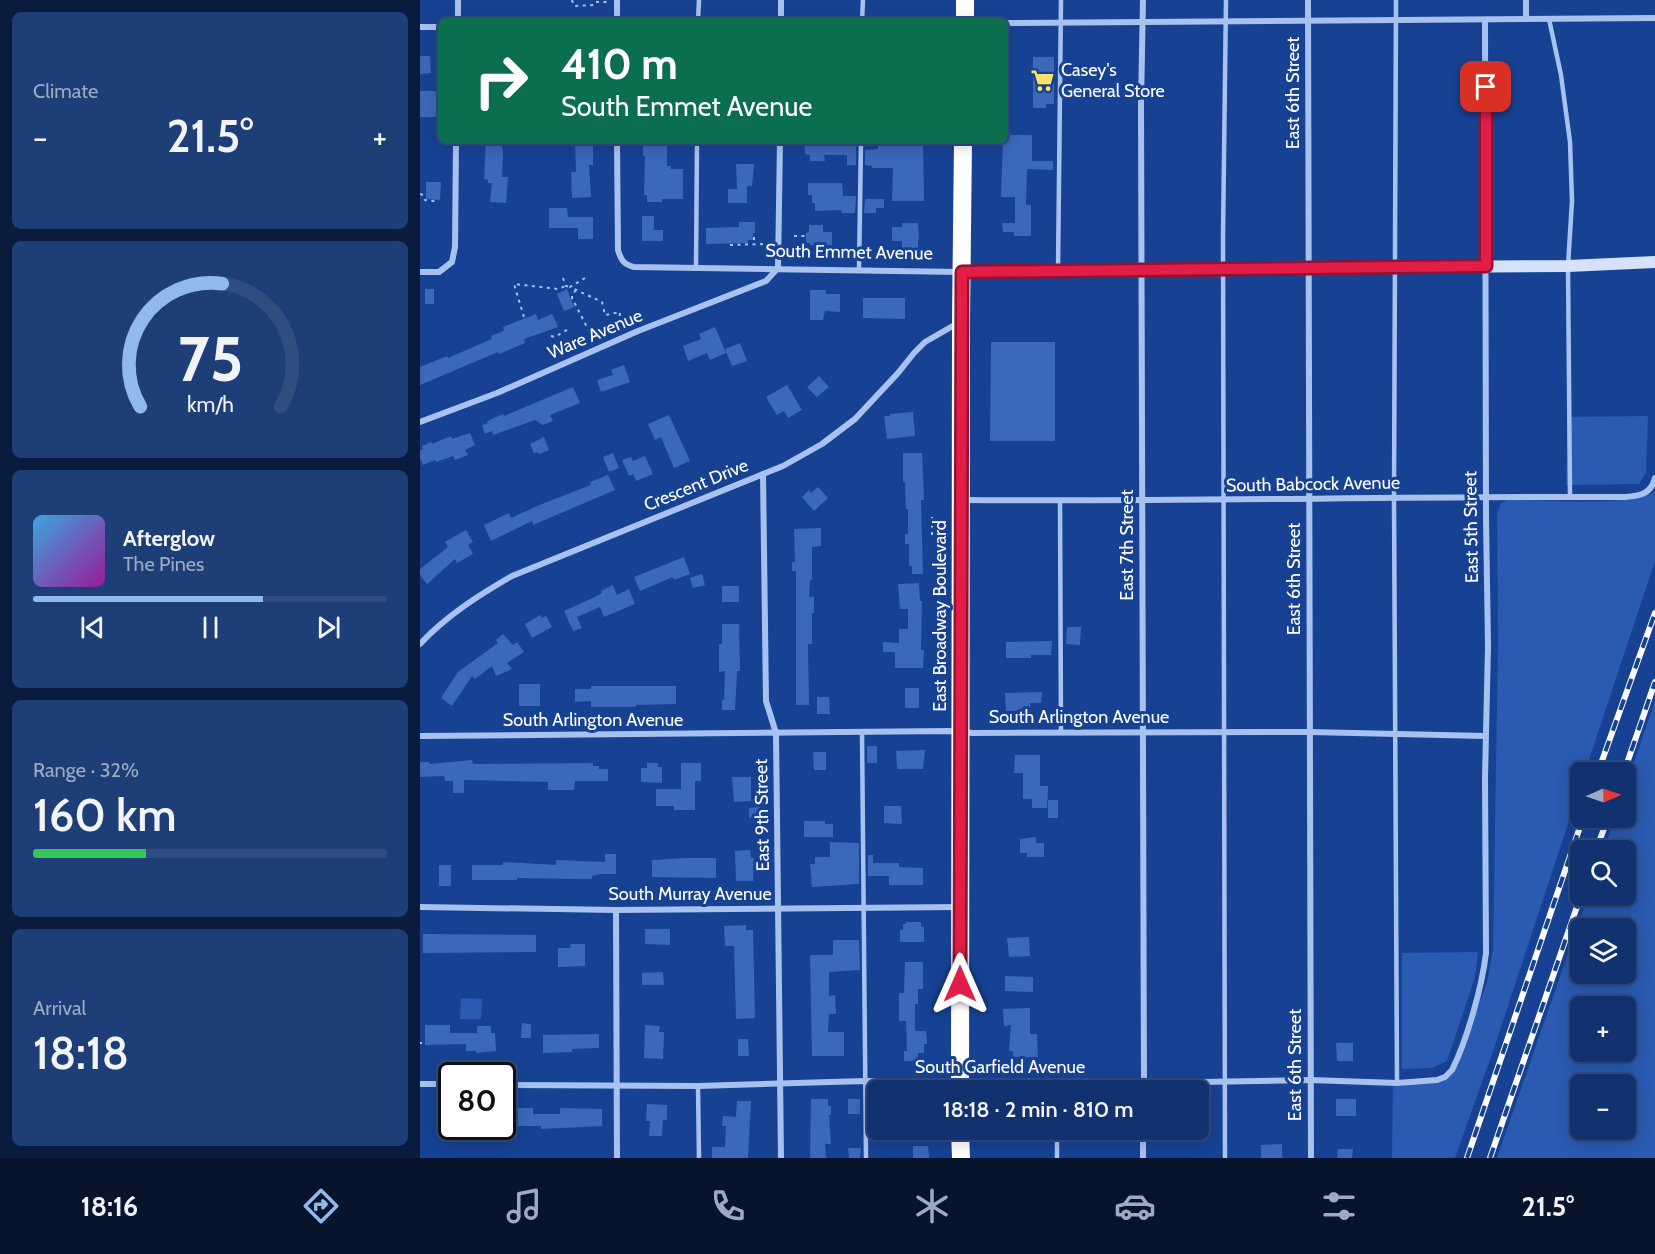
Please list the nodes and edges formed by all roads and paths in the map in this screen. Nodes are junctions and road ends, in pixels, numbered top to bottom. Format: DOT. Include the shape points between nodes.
graph roads {
  1 [pos="458,0"];
  2 [pos="572,0"];
  3 [pos="617,0"];
  4 [pos="699,0"];
  5 [pos="781,0"];
  6 [pos="863,0"];
  7 [pos="965,0"];
  8 [pos="1061,0"];
  9 [pos="1143,0"];
  10 [pos="1226,0"];
  11 [pos="1308,0"];
  12 [pos="1396,0"];
  13 [pos="1526,0"];
  14 [pos="607,2"];
  15 [pos="458,18"];
  16 [pos="617,18"];
  17 [pos="698,18"];
  18 [pos="781,18"];
  19 [pos="862,18"];
  20 [pos="965,18"];
  21 [pos="1396,18"];
  22 [pos="1655,18"];
  23 [pos="1526,19"];
  24 [pos="1549,19"];
  25 [pos="1485,20"];
  26 [pos="1226,21"];
  27 [pos="1061,22"];
  28 [pos="1143,22"];
  29 [pos="1308,22"];
  30 [pos="1008,23"];
  31 [pos="420,27"];
  32 [pos="438,27"];
  33 [pos="456,144"];
  34 [pos="617,144"];
  35 [pos="697,144"];
  36 [pos="780,144"];
  37 [pos="861,144"];
  38 [pos="963,144"];
  39 [pos="420,194"];
  40 [pos="435,201"];
  41 [pos="794,236"];
  42 [pos="806,236"];
  43 [pos="754,237"];
  44 [pos="754,244"];
  45 [pos="767,244"];
  46 [pos="730,245"];
  47 [pos="1655,262"];
  48 [pos="1486,266"];
  49 [pos="1568,266"];
  50 [pos="1308,267"];
  51 [pos="1394,267"];
  52 [pos="696,268"];
  53 [pos="778,268"];
  54 [pos="1142,268"];
  55 [pos="1223,268"];
  56 [pos="859,270"];
  57 [pos="1058,270"];
  58 [pos="420,272"];
  59 [pos="962,272"];
  60 [pos="563,278"];
  61 [pos="585,278"];
  62 [pos="566,286"];
  63 [pos="570,287"];
  64 [pos="576,290"];
  65 [pos="524,317"];
  66 [pos="961,321"];
  67 [pos="570,328"];
  68 [pos="619,328"];
  69 [pos="590,333"];
  70 [pos="551,336"];
  71 [pos="420,422"];
  72 [pos="764,474"];
  73 [pos="1655,478"];
  74 [pos="1486,496"];
  75 [pos="1570,497"];
  76 [pos="1394,498"];
  77 [pos="1309,499"];
  78 [pos="961,500"];
  79 [pos="1225,500"];
  80 [pos="1060,501"];
  81 [pos="1142,501"];
  82 [pos="932,517"];
  83 [pos="932,537"];
  84 [pos="420,644"];
  85 [pos="961,731"];
  86 [pos="862,732"];
  87 [pos="1061,732"];
  88 [pos="1142,732"];
  89 [pos="1224,732"];
  90 [pos="1310,732"];
  91 [pos="776,734"];
  92 [pos="1394,734"];
  93 [pos="420,736"];
  94 [pos="1485,736"];
  95 [pos="420,907"];
  96 [pos="960,907"];
  97 [pos="864,908"];
  98 [pos="779,909"];
  99 [pos="616,910"];
  100 [pos="1466,1032"];
  101 [pos="960,1080"];
  102 [pos="1144,1080"];
  103 [pos="1310,1080"];
  104 [pos="865,1081"];
  105 [pos="1224,1081"];
  106 [pos="1209,1082"];
  107 [pos="781,1083"];
  108 [pos="1397,1083"];
  109 [pos="420,1084"];
  110 [pos="438,1084"];
  111 [pos="516,1085"];
  112 [pos="618,1085"];
  113 [pos="698,1086"];
  114 [pos="960,1140"];
  115 [pos="1057,1140"];
  116 [pos="1143,1140"];
  117 [pos="617,1158"];
  118 [pos="699,1158"];
  119 [pos="781,1158"];
  120 [pos="866,1158"];
  121 [pos="961,1158"];
  122 [pos="1057,1158"];
  123 [pos="1143,1158"];
  124 [pos="1225,1158"];
  125 [pos="1311,1158"];
  1 -- 15 [label="street"];
  2 -- 14 [label="path" via="574,6"];
  3 -- 16 [label="street"];
  4 -- 17 [label="lane"];
  5 -- 18 [label="street"];
  6 -- 19 [label="lane"];
  7 -- 20 [label="highway"];
  8 -- 27 [label="lane"];
  9 -- 28 [label="street, East 7th Street"];
  10 -- 26 [label="lane"];
  11 -- 29 [label="street, East 6th Street"];
  12 -- 21 [label="lane"];
  13 -- 23 [label="street"];
  21 -- 25 [label="street"];
  21 -- 29 [label="street"];
  21 -- 51 [label="lane"];
  22 -- 24 [label="street"];
  23 -- 24 [label="street"];
  23 -- 25 [label="street"];
  24 -- 49 [label="lane" via="1570,142"];
  25 -- 48 [label="street, East 5th Street"];
  26 -- 28 [label="street"];
  26 -- 29 [label="street"];
  26 -- 55 [label="lane"];
  27 -- 28 [label="street"];
  27 -- 30 [label="street"];
  27 -- 57 [label="lane"];
  28 -- 54 [label="street, East 7th Street"];
  29 -- 50 [label="street, East 6th Street"];
  31 -- 32 [label="street"];
  33 -- 58 [label="street" via="452,262 439,272"];
  34 -- 52 [label="street, South Emmet Avenue" via="621,259 634,267"];
  35 -- 52 [label="lane"];
  36 -- 53 [label="street"];
  37 -- 56 [label="lane"];
  38 -- 59 [label="highway, East Broadway Boulevard"];
  39 -- 40 [label="path" via="425,200"];
  41 -- 42 [label="path"];
  43 -- 44 [label="path"];
  44 -- 45 [label="path"];
  44 -- 46 [label="path"];
  47 -- 49 [label="street, South Emmet Avenue"];
  48 -- 49 [label="street, South Emmet Avenue"];
  48 -- 51 [label="street, South Emmet Avenue"];
  48 -- 74 [label="street, East 5th Street"];
  49 -- 75 [label="lane"];
  50 -- 51 [label="street, South Emmet Avenue"];
  50 -- 55 [label="street, South Emmet Avenue"];
  50 -- 77 [label="street, East 6th Street"];
  51 -- 76 [label="lane"];
  52 -- 53 [label="street, South Emmet Avenue"];
  53 -- 56 [label="street, South Emmet Avenue"];
  53 -- 71 [label="street, Ware Avenue" via="766,281"];
  54 -- 55 [label="street, South Emmet Avenue"];
  54 -- 57 [label="street, South Emmet Avenue"];
  54 -- 81 [label="street, East 7th Street"];
  55 -- 79 [label="lane"];
  56 -- 59 [label="street, South Emmet Avenue"];
  57 -- 59 [label="street, South Emmet Avenue"];
  59 -- 66 [label="highway, East Broadway Boulevard"];
  60 -- 62 [label="path"];
  61 -- 63 [label="path"];
  62 -- 63 [label="path"];
  62 -- 65 [label="path" via="558,289 514,284"];
  63 -- 64 [label="path"];
  64 -- 68 [label="path" via="602,302 605,315 620,312"];
  64 -- 69 [label="path" via="572,298"];
  66 -- 72 [label="street, Crescent Drive" via="925,342 839,433"];
  66 -- 78 [label="highway, East Broadway Boulevard"];
  67 -- 70 [label="path"];
  72 -- 84 [label="street, Crescent Drive" via="512,576 472,600"];
  72 -- 91 [label="street, East 9th Street" via="766,701"];
  73 -- 75 [label="street, South Babcock Avenue" via="1649,491 1640,496"];
  74 -- 75 [label="street, South Babcock Avenue"];
  74 -- 76 [label="street, South Babcock Avenue"];
  74 -- 94 [label="street, East 5th Street"];
  76 -- 77 [label="street, South Babcock Avenue"];
  76 -- 92 [label="lane"];
  77 -- 79 [label="street, South Babcock Avenue"];
  77 -- 90 [label="street, East 6th Street"];
  78 -- 80 [label="street, South Babcock Avenue"];
  78 -- 85 [label="highway, East Broadway Boulevard"];
  79 -- 81 [label="street, South Babcock Avenue"];
  79 -- 89 [label="lane"];
  80 -- 81 [label="street, South Babcock Avenue"];
  80 -- 87 [label="lane"];
  81 -- 88 [label="street, East 7th Street"];
  82 -- 83 [label="path"];
  85 -- 86 [label="street, South Arlington Avenue"];
  85 -- 87 [label="street, South Arlington Avenue"];
  85 -- 96 [label="highway, East Broadway Boulevard"];
  86 -- 91 [label="street, South Arlington Avenue"];
  86 -- 97 [label="lane"];
  87 -- 88 [label="street, South Arlington Avenue"];
  88 -- 89 [label="street, South Arlington Avenue"];
  88 -- 102 [label="street, East 7th Street"];
  89 -- 90 [label="street, South Arlington Avenue"];
  89 -- 105 [label="lane"];
  90 -- 92 [label="street, South Arlington Avenue"];
  90 -- 103 [label="street, East 6th Street"];
  91 -- 93 [label="street, South Arlington Avenue"];
  91 -- 98 [label="street, East 9th Street"];
  92 -- 94 [label="street, South Arlington Avenue"];
  92 -- 108 [label="lane"];
  94 -- 100 [label="street, East 5th Street" via="1486,953"];
  95 -- 99 [label="street, South Murray Avenue"];
  96 -- 97 [label="street, South Murray Avenue"];
  96 -- 101 [label="highway, East Broadway Boulevard"];
  97 -- 98 [label="street, South Murray Avenue"];
  97 -- 104 [label="lane"];
  98 -- 99 [label="street, South Murray Avenue"];
  98 -- 107 [label="street, East 9th Street"];
  99 -- 112 [label="street"];
  100 -- 108 [label="street, South Garfield Avenue" via="1452,1071 1445,1077"];
  103 -- 105 [label="street, South Garfield Avenue"];
  103 -- 108 [label="street, South Garfield Avenue"];
  103 -- 125 [label="street, East 6th Street"];
  104 -- 107 [label="street, South Garfield Avenue"];
  104 -- 120 [label="lane"];
  105 -- 106 [label="street, South Garfield Avenue"];
  105 -- 124 [label="lane"];
  107 -- 113 [label="street, South Garfield Avenue"];
  107 -- 119 [label="street, East 9th Street"];
  109 -- 110 [label="street"];
  111 -- 112 [label="street, South Garfield Avenue"];
  112 -- 113 [label="street, South Garfield Avenue"];
  112 -- 117 [label="street"];
  113 -- 118 [label="lane"];
  114 -- 121 [label="highway"];
  115 -- 122 [label="lane"];
  116 -- 123 [label="street"];
}
